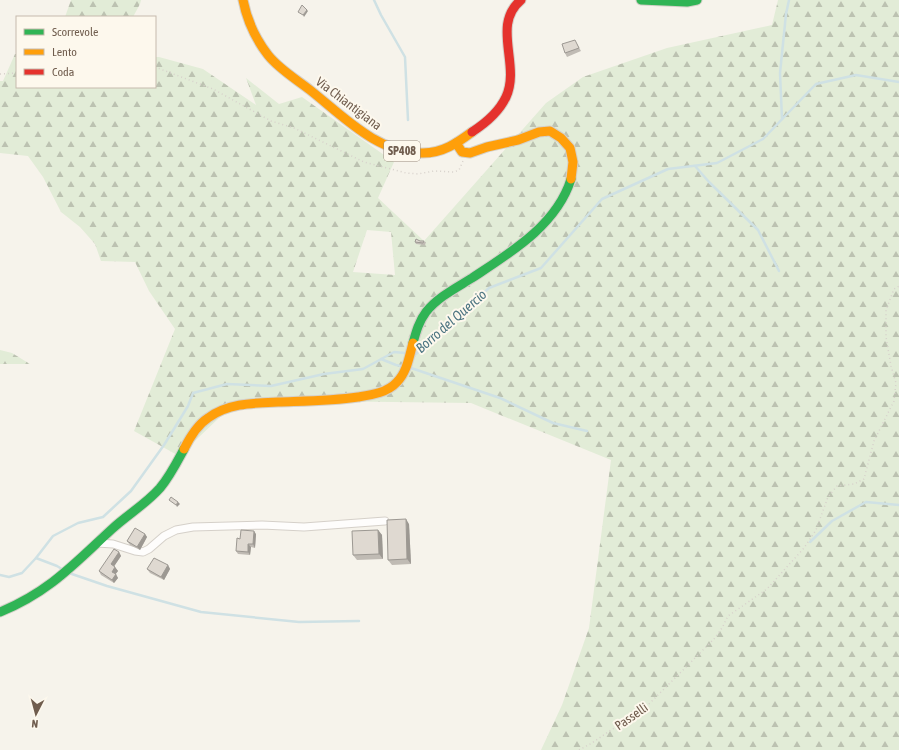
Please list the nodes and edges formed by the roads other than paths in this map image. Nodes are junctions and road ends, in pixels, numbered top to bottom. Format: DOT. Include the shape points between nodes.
graph roads {
  1 [pos="243,0"];
  2 [pos="521,0"];
  3 [pos="641,0"];
  4 [pos="697,0"];
  5 [pos="456,143"];
  6 [pos="385,521"];
  7 [pos="97,543"];
  8 [pos="0,612"];
  1 -- 5 [label="street, Via Chiantigiana / SP408" via="254,36 275,63 374,139 409,153 449,148"];
  2 -- 5 [label="street, Via Chiantigiana / SP408" via="511,12 507,24 511,66 509,90 505,99 493,116"];
  3 -- 4 [label="street"];
  5 -- 7 [label="street" via="461,151 471,154 496,144 516,141 533,133 545,131 556,134 570,148 574,167 571,184 562,202 541,228 443,296 426,312 419,322 407,368 390,388 376,394 347,398 238,404 219,411 197,428 167,480 151,498"];
  6 -- 7 [label="street" via="304,528 262,525 193,527 176,530 164,536 143,552 113,544"];
  7 -- 8 [label="street" via="57,580 25,601"];
}
